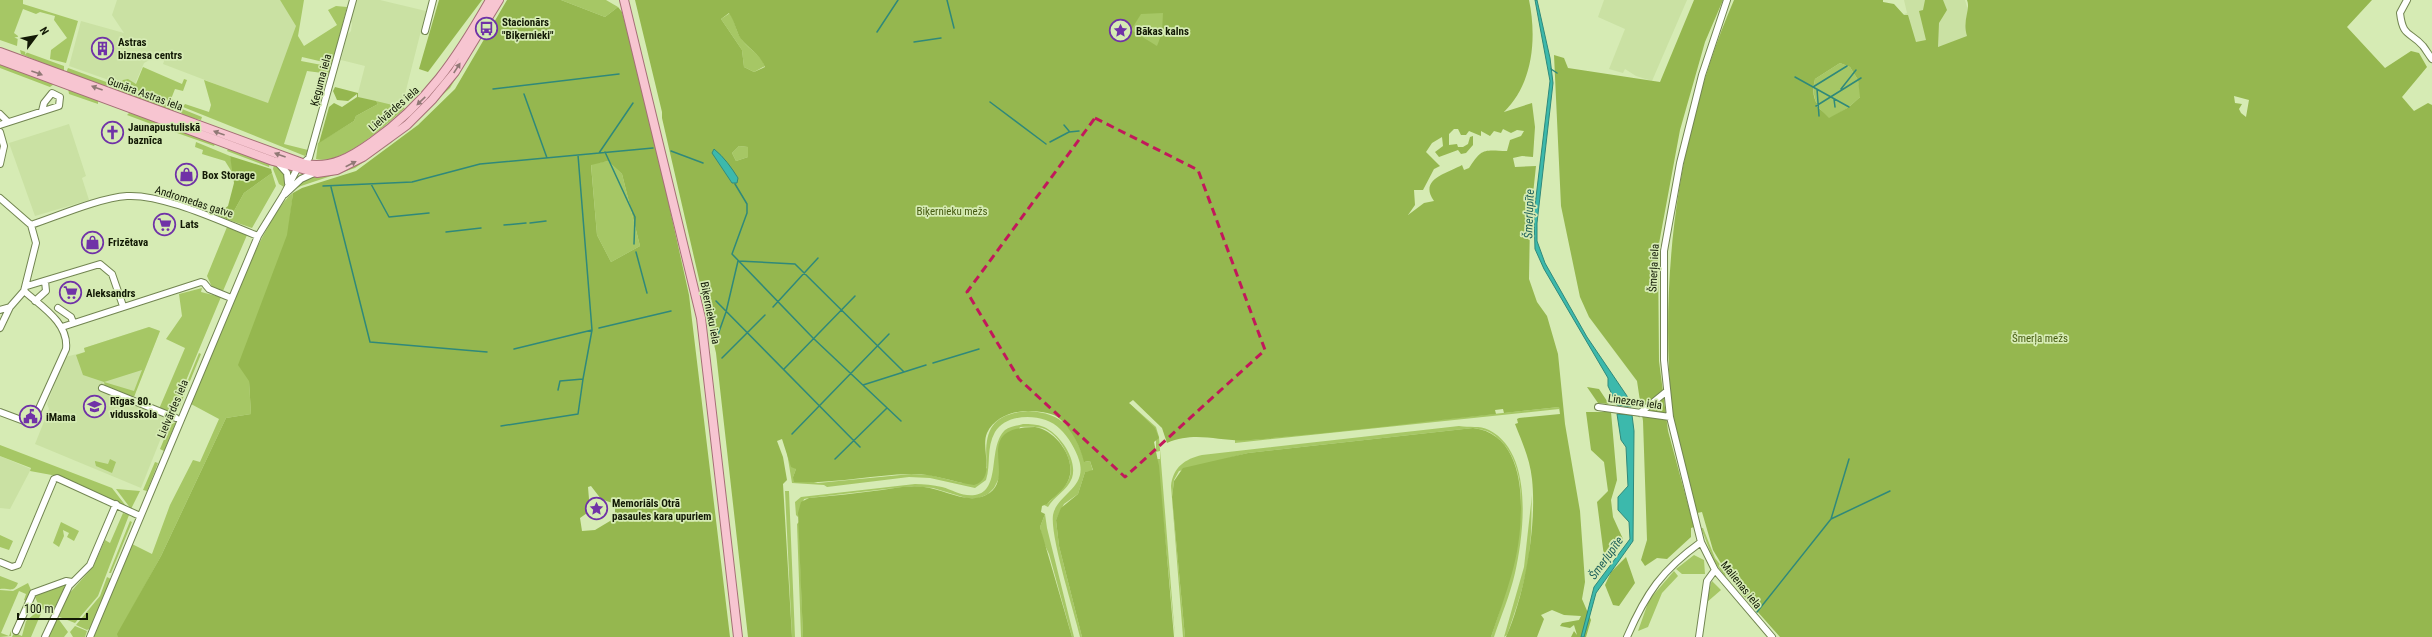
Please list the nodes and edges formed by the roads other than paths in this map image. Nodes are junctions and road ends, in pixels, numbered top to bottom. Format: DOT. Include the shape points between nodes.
graph roads {
  1 [pos="353,0"];
  2 [pos="433,0"];
  3 [pos="490,0"];
  4 [pos="499,0"];
  5 [pos="617,0"];
  6 [pos="1727,0"];
  7 [pos="2407,0"];
  8 [pos="625,3"];
  9 [pos="426,31"];
  10 [pos="0,52"];
  11 [pos="2432,59"];
  12 [pos="0,60"];
  13 [pos="42,111"];
  14 [pos="0,114"];
  15 [pos="8,122"];
  16 [pos="0,125"];
  17 [pos="0,132"];
  18 [pos="255,150"];
  19 [pos="278,163"];
  20 [pos="0,164"];
  21 [pos="301,168"];
  22 [pos="314,173"];
  23 [pos="291,185"];
  24 [pos="0,198"];
  25 [pos="30,225"];
  26 [pos="258,236"];
  27 [pos="45,280"];
  28 [pos="26,289"];
  29 [pos="231,298"];
  30 [pos="35,301"];
  31 [pos="123,306"];
  32 [pos="10,307"];
  33 [pos="58,308"];
  34 [pos="0,310"];
  35 [pos="73,322"];
  36 [pos="62,327"];
  37 [pos="0,328"];
  38 [pos="102,388"];
  39 [pos="1667,391"];
  40 [pos="1598,406"];
  41 [pos="0,412"];
  42 [pos="1640,413"];
  43 [pos="1670,417"];
  44 [pos="176,418"];
  45 [pos="116,504"];
  46 [pos="140,516"];
  47 [pos="1701,542"];
  48 [pos="0,562"];
  49 [pos="1715,570"];
  50 [pos="72,582"];
  51 [pos="16,631"];
  52 [pos="45,637"];
  53 [pos="90,637"];
  54 [pos="738,637"];
  55 [pos="1628,637"];
  56 [pos="1699,637"];
  57 [pos="1772,637"];
  1 -- 21 [label="street, Ķeguma iela" via="309,158"];
  2 -- 9 [label="street"];
  3 -- 21 [label="main road, Lielvārdes iela, one-way" via="445,73 405,117 361,150 339,162"];
  22 -- 4 [label="main road, Lielvārdes iela, one-way" via="337,170 350,165 407,125 455,72"];
  5 -- 8 [label="street"];
  6 -- 39 [label="street, Šmerļa iela" via="1702,75 1680,163 1664,251 1662,323"];
  7 -- 11 [label="street" via="2400,13 2403,28 2422,45"];
  8 -- 54 [label="main road, Biķernieku iela" via="701,318"];
  18 -- 10 [label="main road, Gunāra Astras iela, one-way"];
  12 -- 18 [label="main road, Gunāra Astras iela, one-way"];
  13 -- 15 [label="street"];
  14 -- 15 [label="street"];
  15 -- 16 [label="street"];
  17 -- 20 [label="street" via="4,146"];
  18 -- 19 [label="main road, Gunāra Astras iela"];
  21 -- 18 [label="main road, Gunāra Astras iela, one-way"];
  19 -- 21 [label="main road, Gunāra Astras iela"];
  19 -- 23 [label="street" via="287,173"];
  21 -- 22 [label="main road, Lielvārdes iela"];
  21 -- 23 [label="street, Lielvārdes iela"];
  22 -- 23 [label="street, Lielvārdes iela"];
  23 -- 26 [label="street, Lielvārdes iela"];
  24 -- 25 [label="street"];
  25 -- 26 [label="street, Andromedas gatve" via="115,198 140,196 188,209"];
  25 -- 28 [label="street" via="36,243"];
  26 -- 29 [label="street, Lielvārdes iela"];
  27 -- 28 [label="street"];
  27 -- 30 [label="street" via="46,291"];
  27 -- 31 [label="street" via="100,264 112,274"];
  28 -- 30 [label="street"];
  28 -- 32 [label="street"];
  29 -- 31 [label="street" via="217,293 201,282"];
  29 -- 46 [label="street, Lielvārdes iela"];
  30 -- 36 [label="street"];
  31 -- 35 [label="street"];
  32 -- 34 [label="street"];
  32 -- 37 [label="street"];
  33 -- 35 [label="street" via="71,317"];
  35 -- 36 [label="street"];
  36 -- 41 [label="street" via="67,342 66,349 32,424"];
  38 -- 44 [label="street"];
  39 -- 42 [label="street"];
  39 -- 43 [label="street, Šmerļa iela"];
  40 -- 42 [label="street, Linezera iela"];
  42 -- 43 [label="street, Linezera iela"];
  43 -- 47 [label="street, Šmerļa iela"];
  45 -- 46 [label="street"];
  45 -- 48 [label="street" via="57,478 54,479 18,565 12,567"];
  45 -- 50 [label="street" via="90,565"];
  46 -- 53 [label="street, Lielvārdes iela"];
  47 -- 49 [label="street, Malienas iela"];
  47 -- 55 [label="street" via="1651,588"];
  49 -- 56 [label="street" via="1707,581"];
  49 -- 57 [label="street, Malienas iela"];
  50 -- 51 [label="street" via="66,581 33,593"];
  50 -- 52 [label="street"];
}
